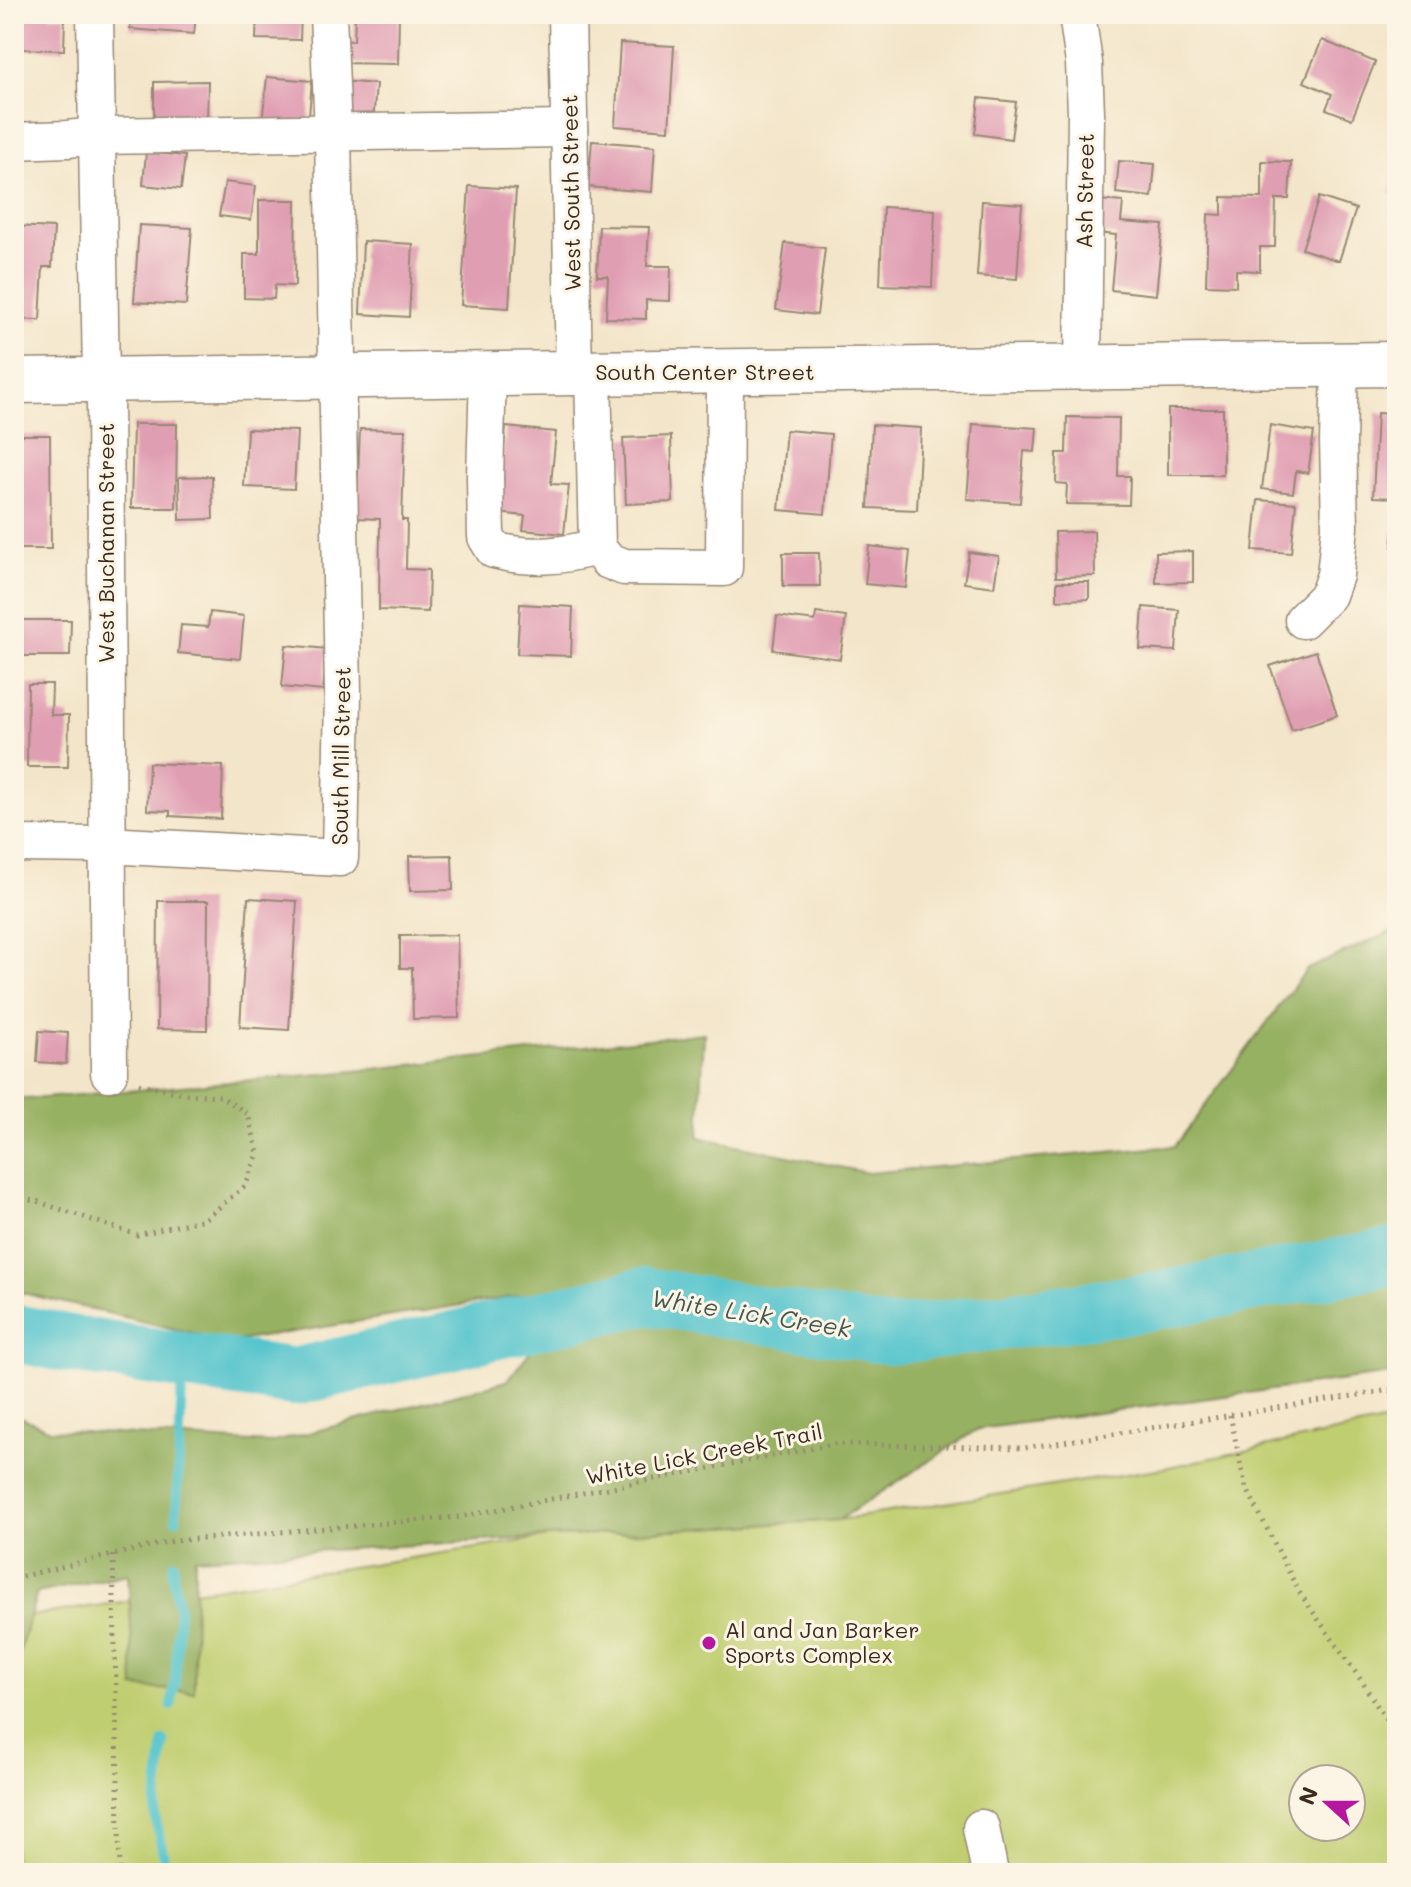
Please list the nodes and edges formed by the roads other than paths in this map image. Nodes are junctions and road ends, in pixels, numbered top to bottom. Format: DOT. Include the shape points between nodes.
graph roads {
  1 [pos="95,14"];
  2 [pos="328,14"];
  3 [pos="567,14"];
  4 [pos="1077,14"];
  5 [pos="569,129"];
  6 [pos="333,133"];
  7 [pos="97,136"];
  8 [pos="14,141"];
  9 [pos="1397,364"];
  10 [pos="1340,365"];
  11 [pos="1083,369"];
  12 [pos="725,372"];
  13 [pos="584,373"];
  14 [pos="488,374"];
  15 [pos="338,376"];
  16 [pos="101,379"];
  17 [pos="14,381"];
  18 [pos="597,547"];
  19 [pos="1303,620"];
  20 [pos="14,844"];
  21 [pos="107,845"];
  22 [pos="109,1073"];
  23 [pos="981,1828"];
  24 [pos="990,1873"];
  1 -- 7 [label="street, West Buchanan Street"];
  2 -- 6 [label="street"];
  3 -- 5 [label="street, West South Street"];
  4 -- 11 [label="street, Ash Street" via="1086,113"];
  5 -- 6 [label="street"];
  5 -- 13 [label="street, West South Street"];
  6 -- 7 [label="street"];
  6 -- 15 [label="street"];
  7 -- 8 [label="street"];
  7 -- 16 [label="street, West Buchanan Street"];
  9 -- 10 [label="main road, South Center Street"];
  10 -- 11 [label="main road, South Center Street"];
  10 -- 19 [label="street" via="1335,575 1328,595"];
  11 -- 12 [label="main road, South Center Street"];
  12 -- 13 [label="main road, South Center Street"];
  12 -- 18 [label="street" via="724,568 624,567 607,560"];
  13 -- 14 [label="main road, South Center Street"];
  13 -- 18 [label="street, West South Street"];
  14 -- 15 [label="main road, South Center Street"];
  14 -- 18 [label="street" via="486,537 494,550 567,555"];
  15 -- 16 [label="main road, South Center Street"];
  15 -- 21 [label="street, South Mill Street" via="340,858"];
  16 -- 17 [label="main road, South Center Street"];
  16 -- 21 [label="street, West Buchanan Street" via="106,401"];
  20 -- 21 [label="street, South Mill Street"];
  21 -- 22 [label="street, West Buchanan Street"];
  23 -- 24 [label="street"];
}
